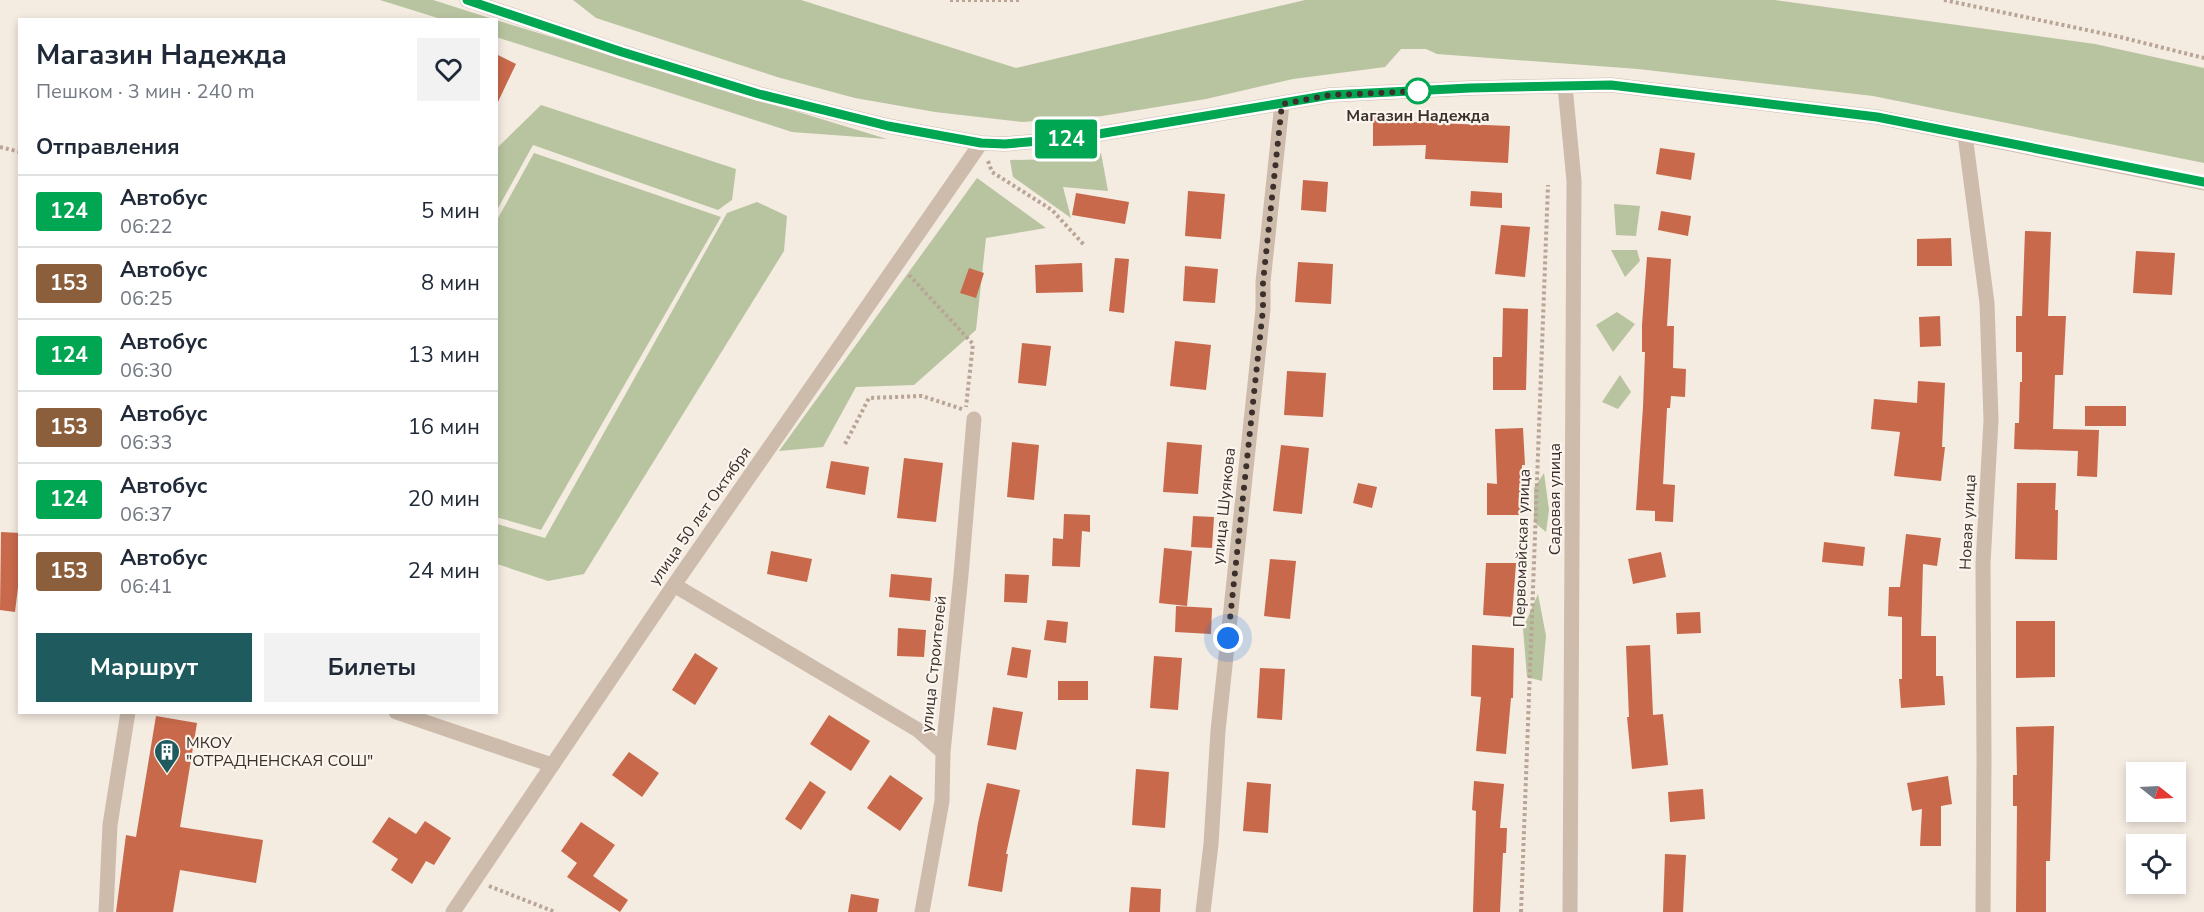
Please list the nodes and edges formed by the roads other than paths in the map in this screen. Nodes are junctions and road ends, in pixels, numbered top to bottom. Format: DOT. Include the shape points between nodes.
graph roads {
  1 [pos="466,0"];
  2 [pos="1565,86"];
  3 [pos="1282,104"];
  4 [pos="1965,135"];
  5 [pos="981,143"];
  6 [pos="2204,183"];
  7 [pos="970,415"];
  8 [pos="674,585"];
  9 [pos="128,714"];
  10 [pos="402,714"];
  11 [pos="943,752"];
  12 [pos="552,765"];
  13 [pos="106,912"];
  14 [pos="453,912"];
  15 [pos="922,912"];
  16 [pos="1203,912"];
  17 [pos="1570,912"];
  18 [pos="1983,912"];
  1 -- 5 [label="street" via="759,94 888,126"];
  2 -- 3 [label="street" via="1330,95"];
  2 -- 4 [label="street" via="1611,85 1771,103 1877,117"];
  2 -- 17 [label="street, Садовая улица" via="1574,192"];
  3 -- 5 [label="street" via="1075,138"];
  3 -- 16 [label="street, улица Шуякова"];
  4 -- 6 [label="street"];
  4 -- 18 [label="street, Новая улица" via="1987,303 1991,420 1983,563"];
  5 -- 8 [label="street, улица 50 лет Октября"];
  7 -- 11 [label="street, улица Строителей" via="961,575"];
  8 -- 11 [label="street" via="918,730"];
  8 -- 12 [label="street, улица 50 лет Октября"];
  9 -- 13 [label="street" via="110,825"];
  10 -- 12 [label="street"];
  11 -- 15 [label="street, улица Строителей" via="942,801"];
  12 -- 14 [label="street, улица 50 лет Октября"];
}
